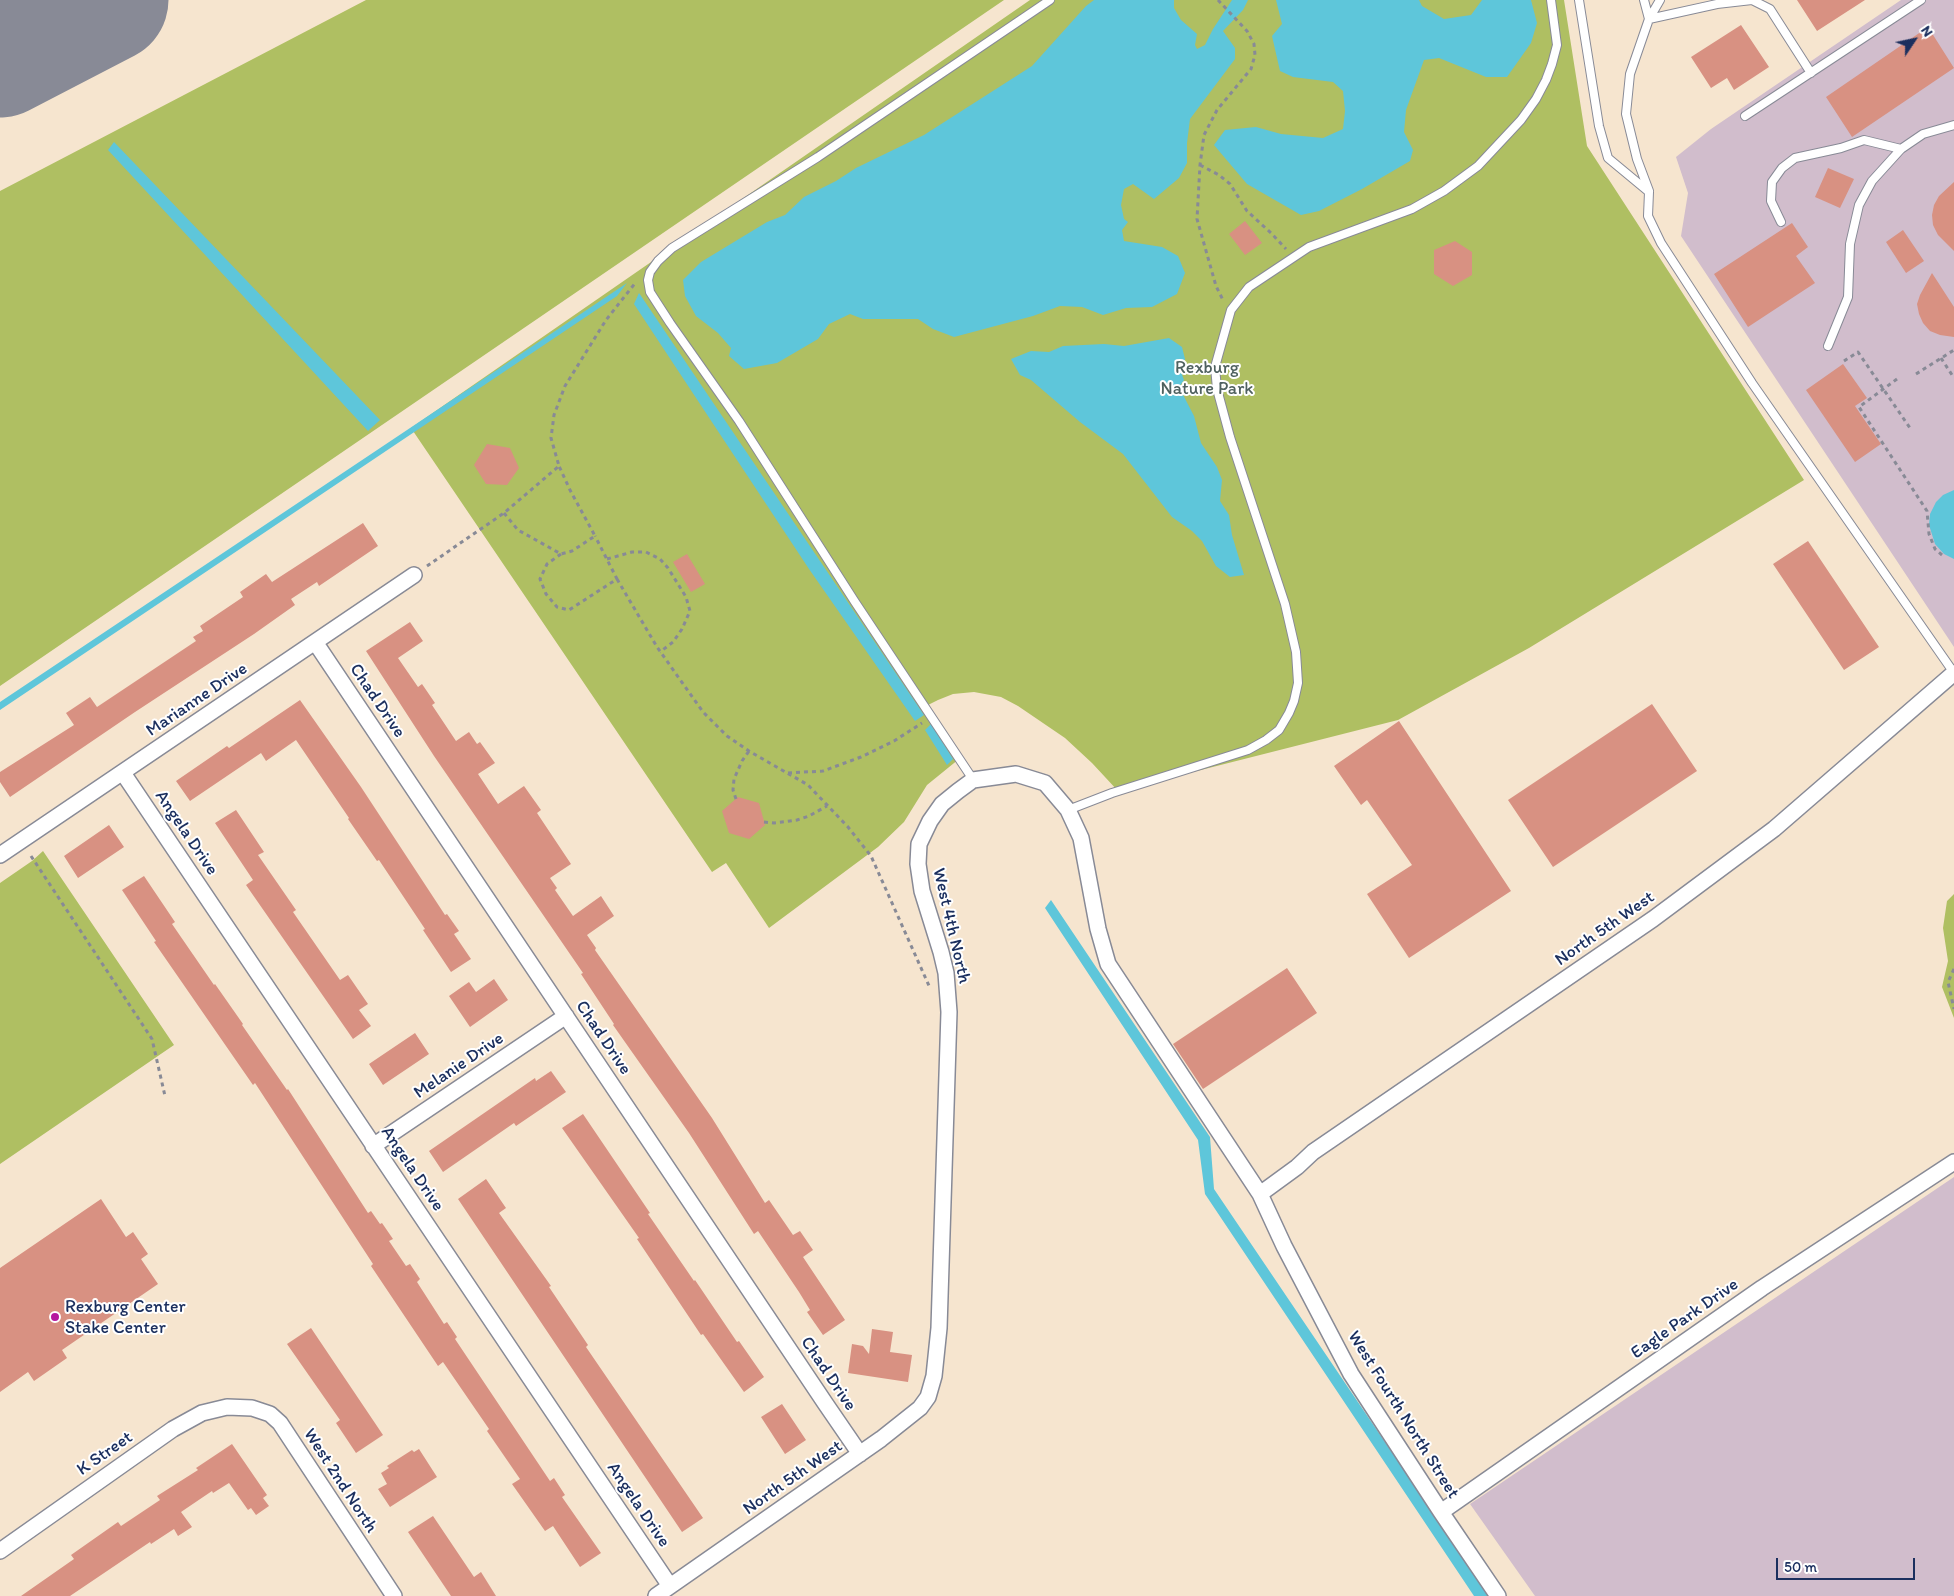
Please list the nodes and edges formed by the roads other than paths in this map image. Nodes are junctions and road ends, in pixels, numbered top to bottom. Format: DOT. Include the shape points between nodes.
graph roads {
  1 [pos="1050,0"];
  2 [pos="1551,0"];
  3 [pos="1579,0"];
  4 [pos="1644,0"];
  5 [pos="1660,0"];
  6 [pos="1921,0"];
  7 [pos="1649,19"];
  8 [pos="1811,73"];
  9 [pos="1745,116"];
  10 [pos="1954,125"];
  11 [pos="1901,149"];
  12 [pos="1649,192"];
  13 [pos="1781,222"];
  14 [pos="1828,346"];
  15 [pos="414,575"];
  16 [pos="315,642"];
  17 [pos="1954,673"];
  18 [pos="123,773"];
  19 [pos="974,781"];
  20 [pos="1068,810"];
  21 [pos="0,855"];
  22 [pos="566,1016"];
  23 [pos="373,1146"];
  24 [pos="1954,1162"];
  25 [pos="1260,1194"];
  26 [pos="934,1376"];
  27 [pos="240,1408"];
  28 [pos="860,1454"];
  29 [pos="1441,1512"];
  30 [pos="0,1551"];
  31 [pos="670,1586"];
  32 [pos="394,1596"];
  33 [pos="656,1596"];
  34 [pos="1498,1596"];
  1 -- 19 [label="lane" via="818,157 672,248 658,261 648,280 650,292 670,324 740,421"];
  2 -- 20 [label="lane" via="1557,44 1546,80 1521,120 1478,166 1412,209 1310,247 1293,257 1249,287 1229,315 1215,367 1217,389 1285,604 1296,652 1298,683 1294,701 1279,730 1248,750"];
  3 -- 12 [label="lane" via="1596,108 1608,158"];
  4 -- 7 [label="lane"];
  5 -- 7 [label="lane"];
  6 -- 8 [label="lane"];
  7 -- 8 [label="lane" via="1752,0 1770,9"];
  7 -- 12 [label="lane" via="1630,74 1626,114"];
  8 -- 9 [label="lane"];
  10 -- 11 [label="lane" via="1923,134"];
  11 -- 13 [label="lane" via="1864,140 1795,158 1772,182 1771,201"];
  11 -- 14 [label="lane" via="1872,181 1859,205 1850,244 1848,297"];
  12 -- 17 [label="lane" via="1648,216 1661,244 1752,383"];
  15 -- 16 [label="street, Marianne Drive"];
  16 -- 18 [label="street, Marianne Drive"];
  16 -- 22 [label="street, Chad Drive"];
  17 -- 25 [label="street, North 5th West" via="1774,829 1654,919 1313,1152"];
  18 -- 21 [label="street, Marianne Drive"];
  18 -- 23 [label="street, Angela Drive"];
  19 -- 20 [label="street, West 4th North" via="1016,774 1029,778 1045,783"];
  19 -- 26 [label="street, West 4th North" via="942,804 930,821 920,844 918,864 922,891 942,952 949,1012 939,1328"];
  20 -- 25 [label="street, West 4th North" via="1081,838 1108,964"];
  22 -- 23 [label="street, Melanie Drive"];
  22 -- 28 [label="street, Chad Drive"];
  23 -- 31 [label="street, Angela Drive"];
  24 -- 29 [label="street, Eagle Park Drive" via="1762,1288"];
  25 -- 29 [label="street, West Fourth North Street" via="1351,1374"];
  26 -- 28 [label="street, North 5th West" via="928,1397 920,1408"];
  27 -- 30 [label="street, K Street" via="227,1407 202,1413 172,1429"];
  27 -- 32 [label="street, West 2nd North" via="270,1414 280,1423"];
  28 -- 31 [label="street, North 5th West"];
  29 -- 34 [label="street, West Fourth North Street"];
  31 -- 33 [label="street, North 5th West"];
}
